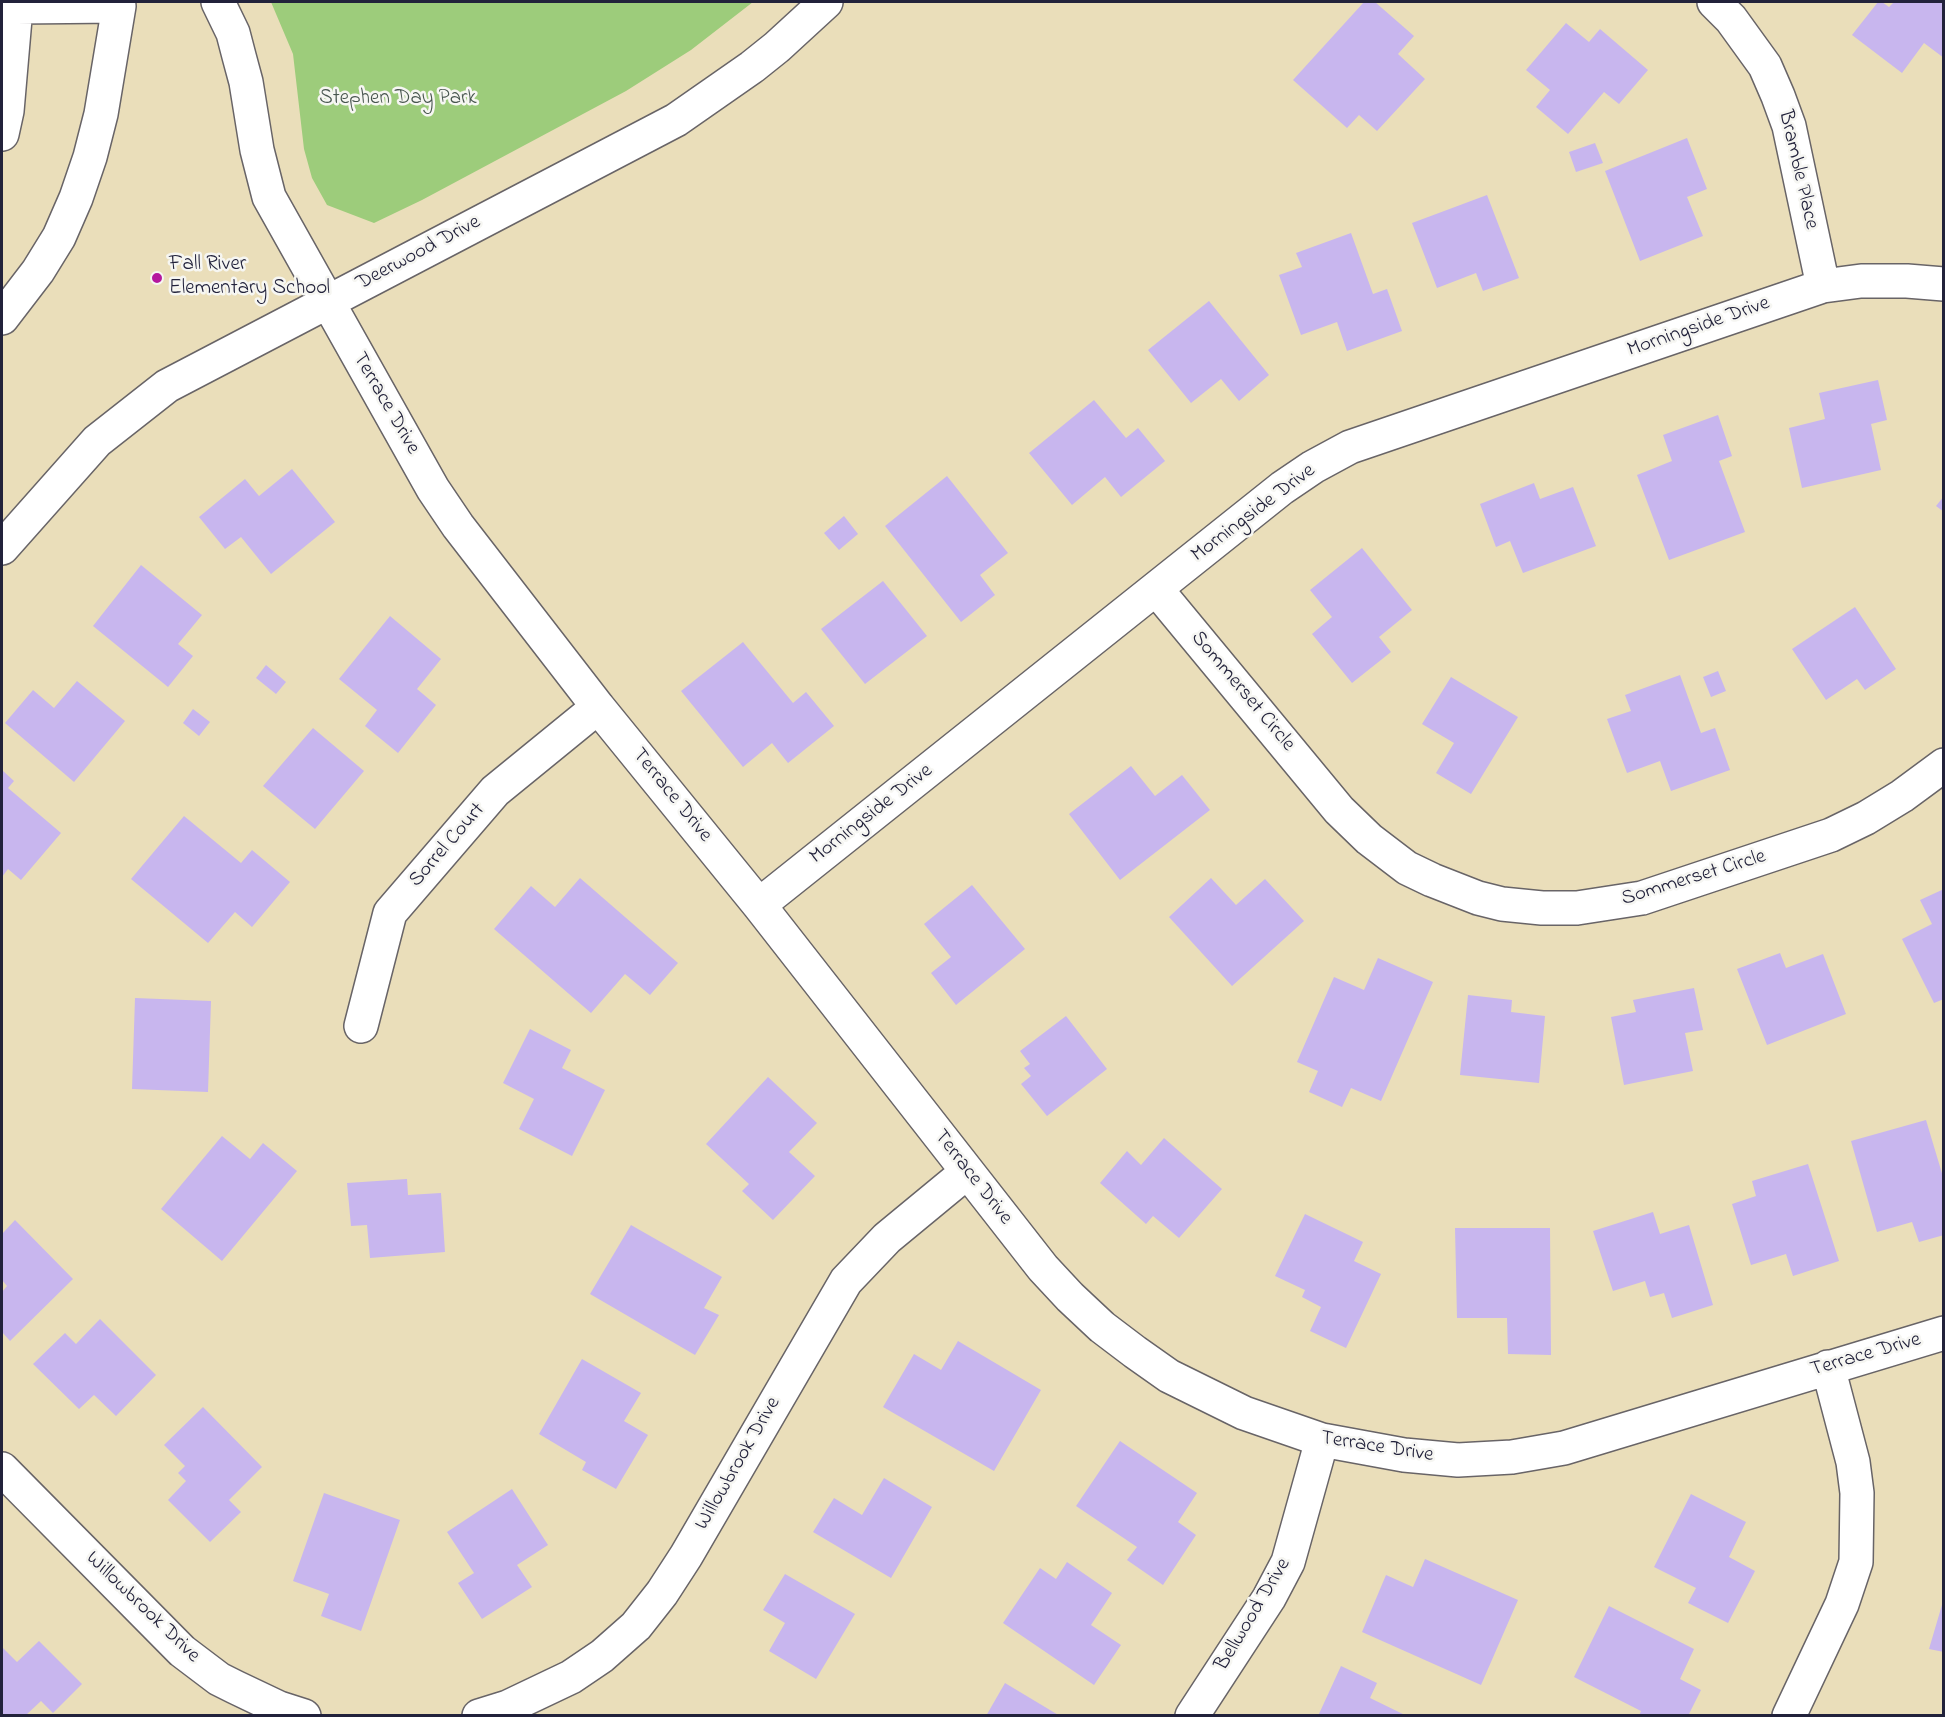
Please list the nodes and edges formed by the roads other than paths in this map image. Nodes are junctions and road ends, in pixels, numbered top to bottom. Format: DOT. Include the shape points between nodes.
graph roads {
  1 [pos="218,2"];
  2 [pos="826,2"];
  3 [pos="1714,2"];
  4 [pos="121,4"];
  5 [pos="2,134"];
  6 [pos="1944,284"];
  7 [pos="1823,286"];
  8 [pos="327,302"];
  9 [pos="2,318"];
  10 [pos="2,548"];
  11 [pos="1157,590"];
  12 [pos="598,707"];
  13 [pos="1944,765"];
  14 [pos="759,905"];
  15 [pos="361,1026"];
  16 [pos="967,1172"];
  17 [pos="1944,1333"];
  18 [pos="1828,1366"];
  19 [pos="1322,1440"];
  20 [pos="2,1469"];
  21 [pos="489,1714"];
  22 [pos="304,1716"];
  23 [pos="1192,1716"];
  24 [pos="1789,1716"];
  1 -- 8 [label="street, Terrace Drive" via="240,56 269,197"];
  2 -- 8 [label="street, Deerwood Drive" via="752,68 676,120"];
  3 -- 7 [label="street, Bramble Place" via="1765,66 1778,96 1789,126"];
  4 -- 5 [label="street" via="16,7"];
  4 -- 9 [label="street" via="101,114 76,198 59,237"];
  6 -- 7 [label="street, Morningside Drive" via="1907,280"];
  7 -- 11 [label="street, Morningside Drive" via="1350,447 1282,488"];
  8 -- 10 [label="street, Deerwood Drive" via="167,386 97,441"];
  8 -- 12 [label="street, Terrace Drive" via="433,489"];
  11 -- 13 [label="street, Sommerset Circle" via="1340,810 1369,838 1407,868 1478,898 1542,908 1576,908 1642,898 1831,835 1902,796"];
  11 -- 14 [label="street, Morningside Drive"];
  12 -- 14 [label="street, Terrace Drive"];
  12 -- 15 [label="street, Sorrel Court" via="495,791 390,913"];
  14 -- 16 [label="street, Terrace Drive"];
  16 -- 19 [label="street, Terrace Drive" via="1049,1275 1102,1327 1135,1352 1169,1376 1244,1413"];
  16 -- 21 [label="street, Willowbrook Drive" via="887,1238 846,1281 686,1556 636,1626 571,1677"];
  17 -- 18 [label="street, Terrace Drive"];
  18 -- 19 [label="street, Terrace Drive" via="1564,1448 1512,1457 1458,1460"];
  18 -- 24 [label="street" via="1853,1462 1857,1493 1856,1562 1842,1604"];
  19 -- 23 [label="street, Bellwood Drive" via="1288,1562"];
  20 -- 22 [label="street, Willowbrook Drive" via="182,1652 235,1688"];
}
